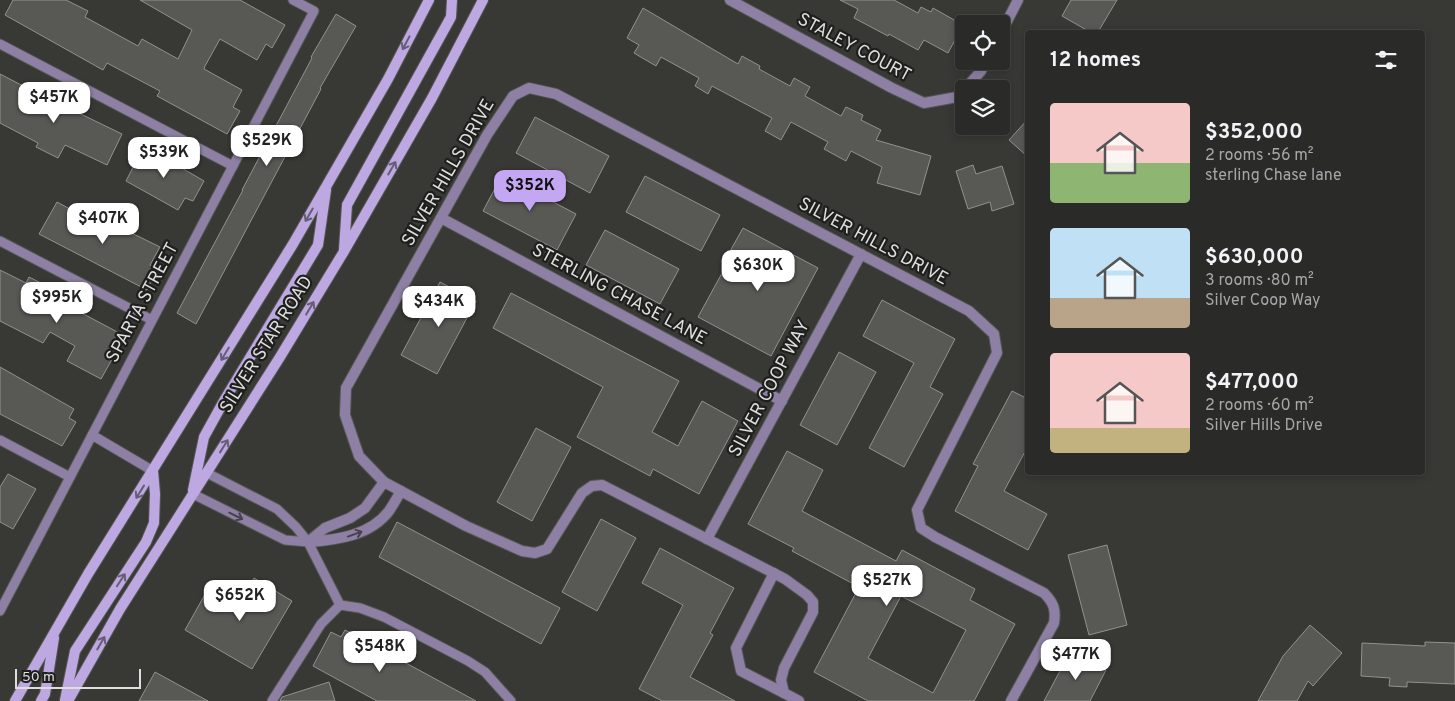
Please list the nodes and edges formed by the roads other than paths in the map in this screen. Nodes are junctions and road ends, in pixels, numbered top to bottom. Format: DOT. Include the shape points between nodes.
graph roads {
  1 [pos="292,0"];
  2 [pos="429,0"];
  3 [pos="452,0"];
  4 [pos="483,0"];
  5 [pos="730,0"];
  6 [pos="1018,0"];
  7 [pos="1010,16"];
  8 [pos="0,44"];
  9 [pos="982,70"];
  10 [pos="972,80"];
  11 [pos="955,97"];
  12 [pos="233,166"];
  13 [pos="327,184"];
  14 [pos="441,218"];
  15 [pos="0,241"];
  16 [pos="343,252"];
  17 [pos="861,254"];
  18 [pos="152,320"];
  19 [pos="782,400"];
  20 [pos="92,434"];
  21 [pos="0,440"];
  22 [pos="153,471"];
  23 [pos="207,473"];
  24 [pos="70,477"];
  25 [pos="384,482"];
  26 [pos="402,491"];
  27 [pos="193,494"];
  28 [pos="706,539"];
  29 [pos="308,542"];
  30 [pos="774,573"];
  31 [pos="340,605"];
  32 [pos="0,611"];
  33 [pos="55,632"];
  34 [pos="784,693"];
  35 [pos="15,701"];
  36 [pos="41,701"];
  37 [pos="66,701"];
  38 [pos="272,701"];
  39 [pos="511,701"];
  40 [pos="799,701"];
  41 [pos="1011,701"];
  1 -- 12 [label="lane, SPARTA STREET" via="314,11"];
  2 -- 13 [label="main road, SILVER STAR ROAD, one-way"];
  3 -- 16 [label="main road" via="451,16 346,204"];
  16 -- 4 [label="main road, SILVER STAR ROAD, one-way" via="432,98"];
  5 -- 11 [label="street, STALEY COURT" via="924,103"];
  6 -- 7 [label="street"];
  8 -- 12 [label="lane"];
  9 -- 10 [label="street, STALEY COURT"];
  12 -- 18 [label="lane, SPARTA STREET"];
  13 -- 22 [label="main road, SILVER STAR ROAD, one-way"];
  13 -- 27 [label="main road" via="318,245 204,437"];
  14 -- 17 [label="street, SILVER HILLS DRIVE" via="487,134 513,96 529,88 556,94"];
  14 -- 19 [label="street, STERLING CHASE LANE"];
  14 -- 25 [label="street, SILVER HILLS DRIVE" via="346,388 345,415 358,456"];
  15 -- 18 [label="lane"];
  23 -- 16 [label="main road, SILVER STAR ROAD, one-way"];
  17 -- 19 [label="street, SILVER COOP WAY"];
  17 -- 41 [label="street, SILVER HILLS DRIVE" via="969,311 994,334 997,353 917,510 921,528 1044,593 1054,605 1054,623"];
  18 -- 20 [label="lane, SPARTA STREET"];
  19 -- 28 [label="street, SILVER COOP WAY"];
  20 -- 22 [label="lane"];
  20 -- 24 [label="lane, SPARTA STREET"];
  21 -- 24 [label="lane"];
  22 -- 33 [label="main road, SILVER STAR ROAD, one-way"];
  37 -- 22 [label="main road, one-way" via="75,651 146,542 154,523"];
  23 -- 27 [label="main road, SILVER STAR ROAD"];
  23 -- 29 [label="lane" via="277,509"];
  24 -- 32 [label="lane, SPARTA STREET"];
  25 -- 26 [label="street, SILVER HILLS DRIVE"];
  25 -- 29 [label="street" via="365,508 324,528"];
  26 -- 28 [label="street, SILVER HILLS DRIVE" via="466,526 535,553 547,549 582,493 592,486 602,485"];
  29 -- 26 [label="street, one-way" via="330,541 367,529 388,513"];
  27 -- 29 [label="lane, one-way" via="285,540"];
  37 -- 27 [label="main road, SILVER STAR ROAD, one-way"];
  28 -- 30 [label="street, SILVER HILLS DRIVE"];
  29 -- 31 [label="lane"];
  30 -- 34 [label="street, SILVER HILLS DRIVE" via="813,602 813,612 780,680"];
  30 -- 34 [label="street" via="736,648 741,671"];
  31 -- 38 [label="lane" via="321,624"];
  31 -- 39 [label="lane" via="384,616 468,661 485,672"];
  33 -- 35 [label="main road, SILVER STAR ROAD"];
  33 -- 36 [label="main road" via="45,694"];
  34 -- 40 [label="street"];
}
